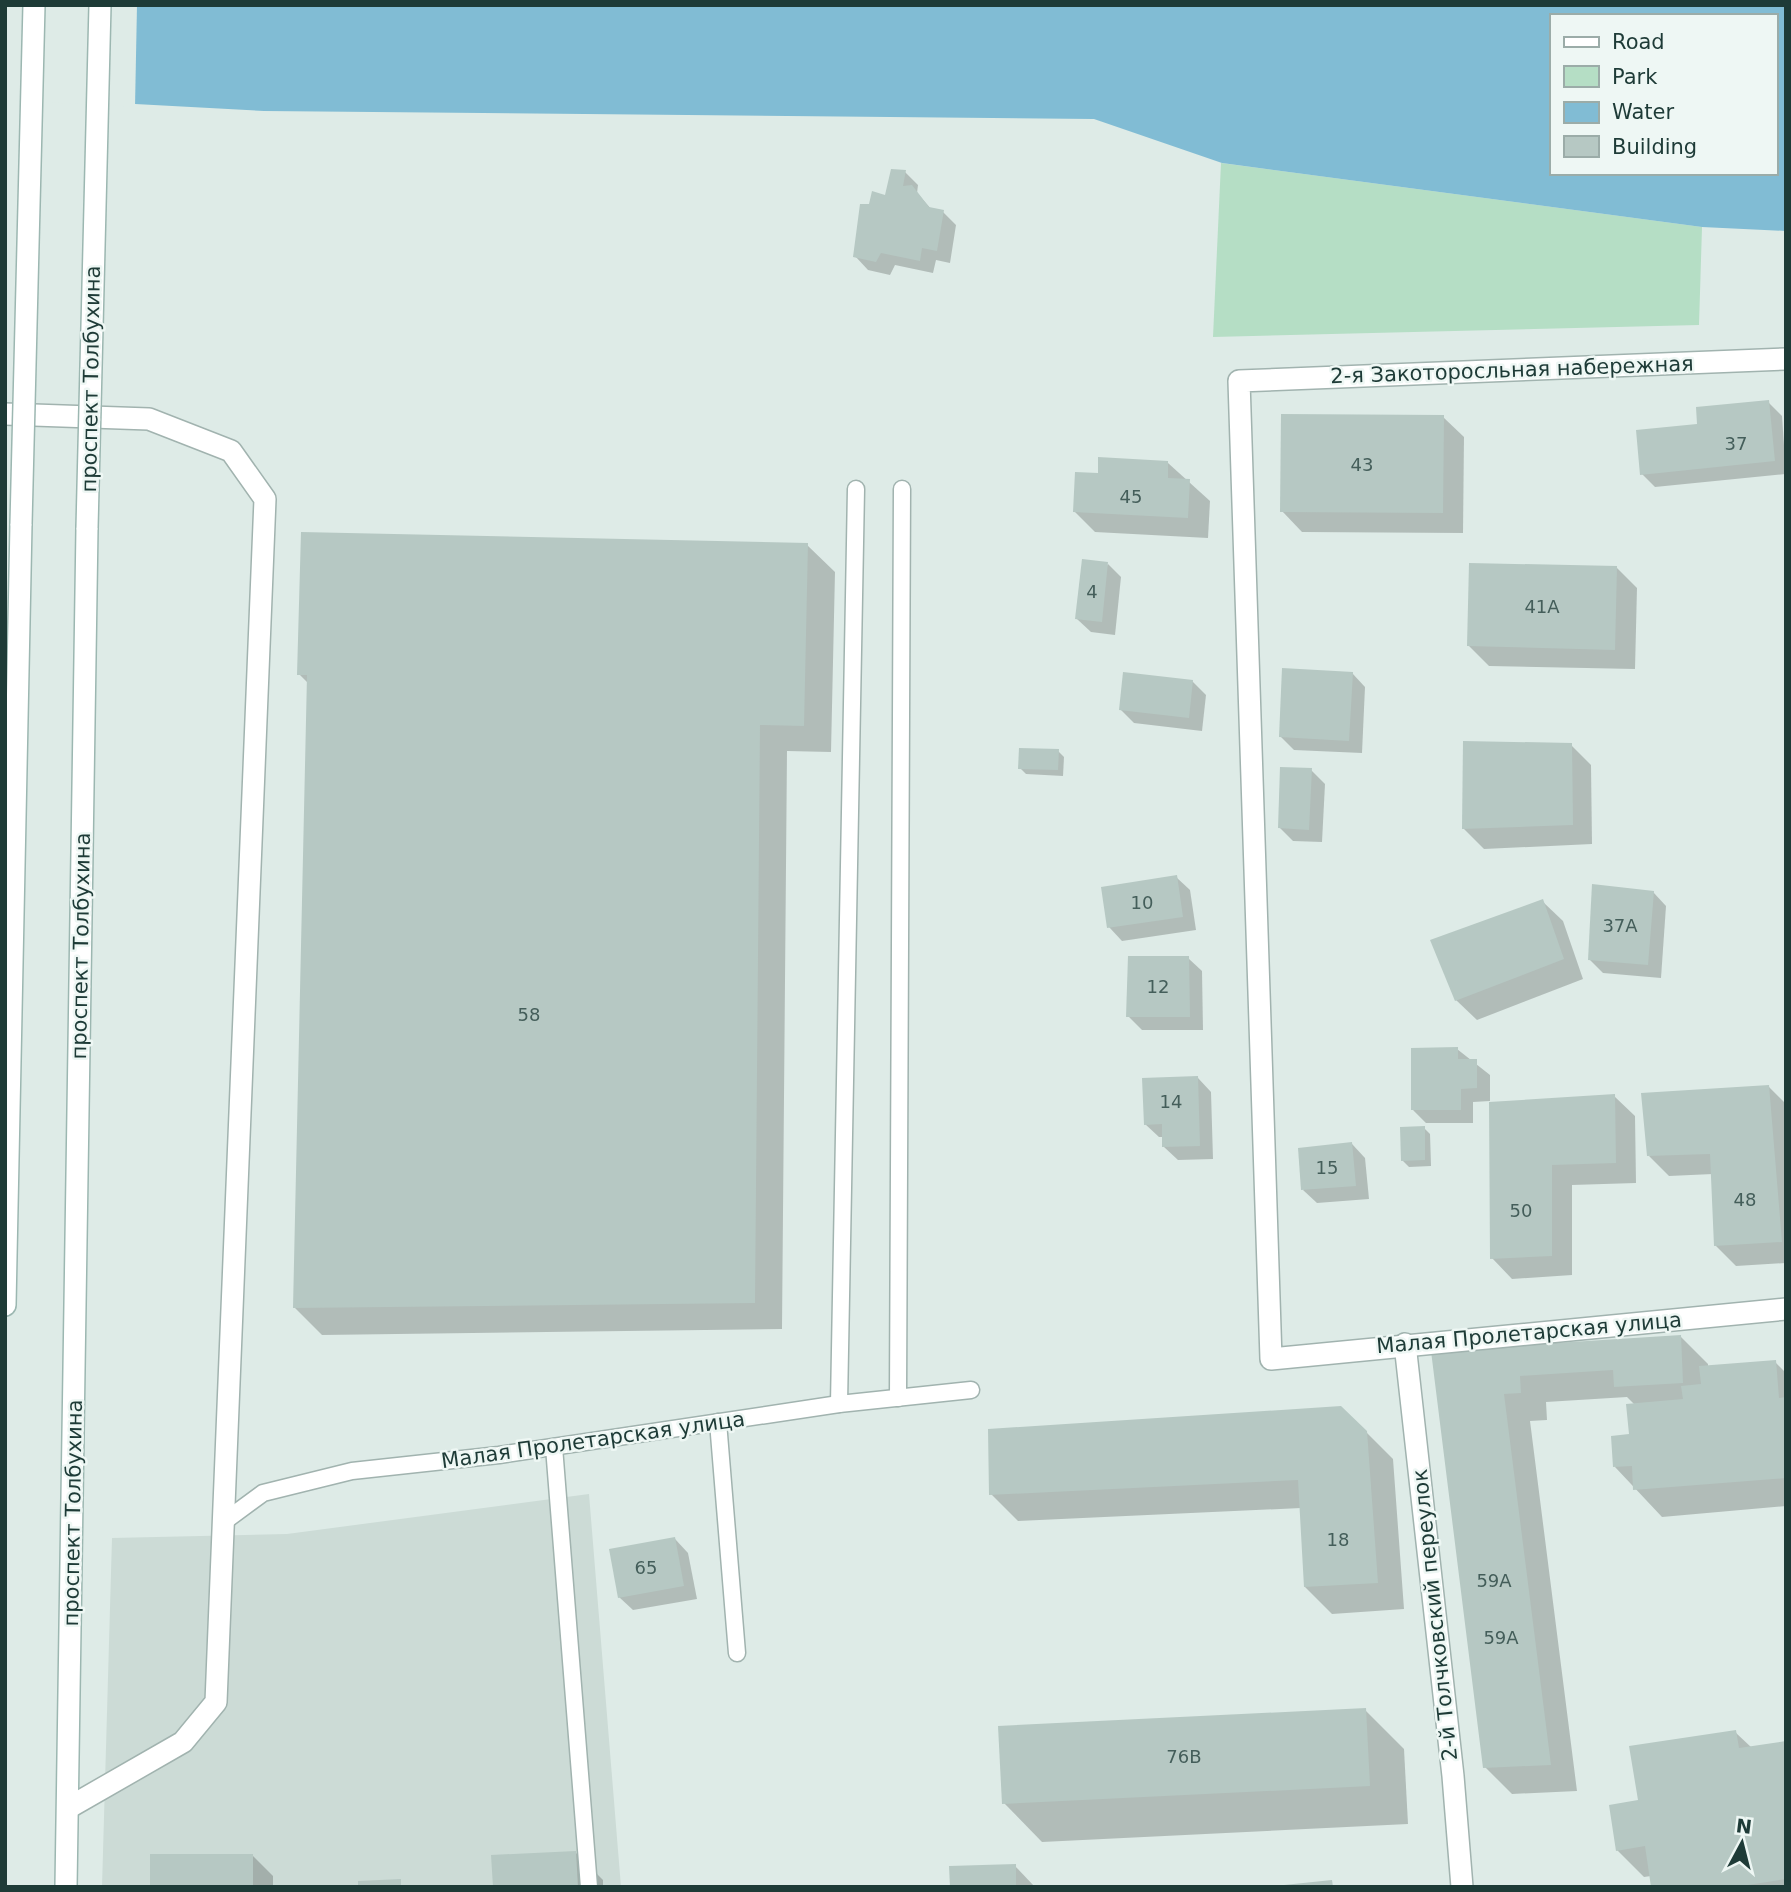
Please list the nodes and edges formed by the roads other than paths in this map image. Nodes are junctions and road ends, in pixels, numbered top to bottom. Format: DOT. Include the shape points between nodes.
graph roads {
  1 [pos="34,5"];
  2 [pos="100,5"];
  3 [pos="1786,359"];
  4 [pos="5,414"];
  5 [pos="856,489"];
  6 [pos="902,489"];
  7 [pos="5,1305"];
  8 [pos="1786,1309"];
  9 [pos="1405,1344"];
  10 [pos="1271,1359"];
  11 [pos="971,1390"];
  12 [pos="898,1398"];
  13 [pos="839,1404"];
  14 [pos="718,1422"];
  15 [pos="555,1447"];
  16 [pos="225,1521"];
  17 [pos="737,1653"];
  18 [pos="68,1808"];
  19 [pos="66,1887"];
  20 [pos="589,1887"];
  21 [pos="1462,1887"];
  1 -- 7 [label="street, bridge"];
  2 -- 18 [label="street, проспект Толбухина, bridge" via="87,528"];
  3 -- 10 [label="street, 2-я Закоторосльная набережная" via="1239,382"];
  4 -- 16 [label="street" via="149,419 231,451 265,499"];
  5 -- 13 [label="lane"];
  6 -- 12 [label="lane"];
  8 -- 9 [label="street, Малая Пролетарская улица"];
  9 -- 10 [label="street, Малая Пролетарская улица"];
  9 -- 21 [label="street, 2-й Толчковский переулок"];
  11 -- 12 [label="lane, Малая Пролетарская улица"];
  12 -- 13 [label="lane, Малая Пролетарская улица"];
  13 -- 14 [label="lane, Малая Пролетарская улица"];
  14 -- 15 [label="lane, Малая Пролетарская улица"];
  14 -- 17 [label="lane"];
  15 -- 16 [label="lane, Малая Пролетарская улица" via="352,1471 262,1493"];
  15 -- 20 [label="lane"];
  16 -- 18 [label="street" via="216,1702 183,1742"];
  18 -- 19 [label="street, проспект Толбухина"];
}
